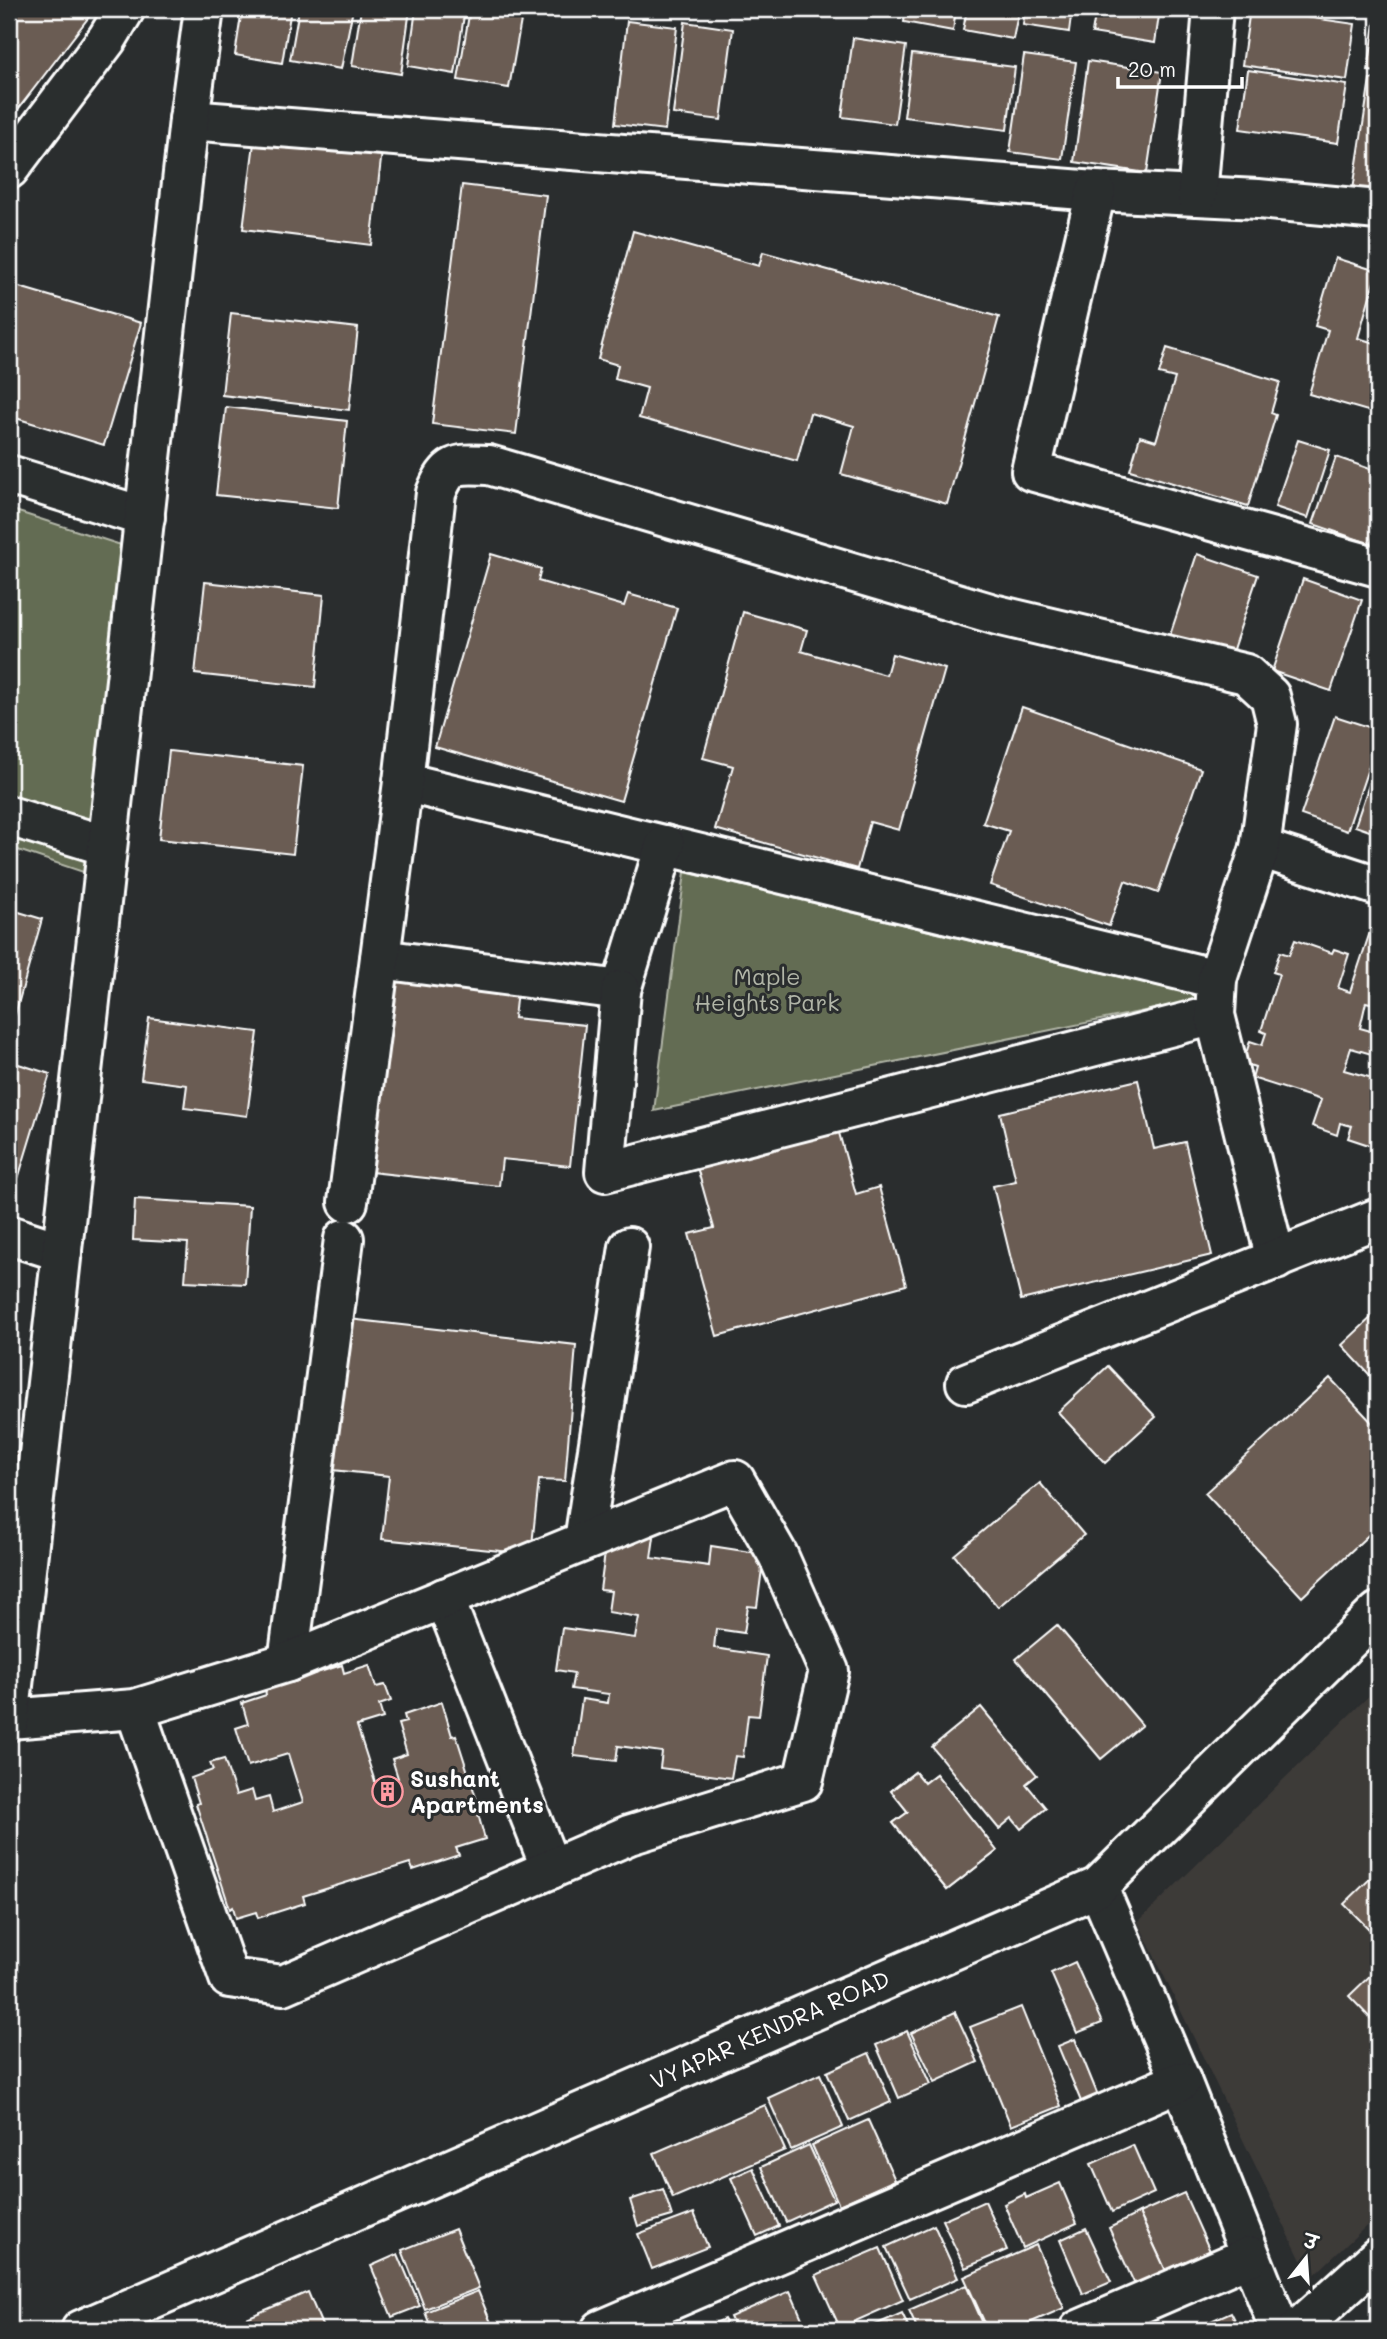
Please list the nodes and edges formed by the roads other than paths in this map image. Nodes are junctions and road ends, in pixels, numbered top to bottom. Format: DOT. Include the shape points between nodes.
graph roads {
  1 [pos="125,9"];
  2 [pos="204,9"];
  3 [pos="1213,9"];
  4 [pos="189,120"];
  5 [pos="9,169"];
  6 [pos="1096,191"];
  7 [pos="1197,195"];
  8 [pos="1378,210"];
  9 [pos="9,475"];
  10 [pos="145,517"];
  11 [pos="1378,567"];
  12 [pos="403,782"];
  13 [pos="9,816"];
  14 [pos="665,845"];
  15 [pos="107,846"];
  16 [pos="1260,848"];
  17 [pos="1378,886"];
  18 [pos="380,959"];
  19 [pos="621,990"];
  20 [pos="1216,997"];
  21 [pos="1378,1218"];
  22 [pos="9,1235"];
  23 [pos="629,1247"];
  24 [pos="62,1252"];
  25 [pos="1276,1260"];
  26 [pos="967,1383"];
  27 [pos="584,1541"];
  28 [pos="444,1598"];
  29 [pos="1378,1612"];
  30 [pos="13,1640"];
  31 [pos="288,1662"];
  32 [pos="135,1709"];
  33 [pos="9,1720"];
  34 [pos="551,1869"];
  35 [pos="1098,1887"];
  36 [pos="1181,2081"];
  37 [pos="1250,2256"];
  38 [pos="1378,2257"];
  39 [pos="81,2330"];
  40 [pos="601,2330"];
  41 [pos="1079,2330"];
  42 [pos="1280,2330"];
  43 [pos="1297,2330"];
  1 -- 5 [label="street"];
  2 -- 4 [label="street"];
  3 -- 7 [label="street"];
  4 -- 6 [label="street"];
  4 -- 10 [label="street"];
  6 -- 7 [label="street"];
  6 -- 11 [label="street" via="1031,471"];
  7 -- 8 [label="street"];
  9 -- 10 [label="street"];
  10 -- 15 [label="street"];
  12 -- 14 [label="street"];
  12 -- 16 [label="street" via="436,493 443,473 460,464 489,465 997,615 1246,674 1270,696 1277,724"];
  12 -- 18 [label="street"];
  13 -- 15 [label="street"];
  14 -- 19 [label="street"];
  14 -- 20 [label="street"];
  15 -- 24 [label="street"];
  16 -- 17 [label="street"];
  16 -- 20 [label="street"];
  18 -- 19 [label="street"];
  18 -- 31 [label="street"];
  19 -- 20 [label="street" via="606,1172"];
  20 -- 25 [label="street"];
  21 -- 25 [label="street"];
  22 -- 24 [label="street"];
  23 -- 27 [label="street"];
  24 -- 30 [label="street"];
  25 -- 26 [label="street"];
  27 -- 28 [label="street"];
  27 -- 34 [label="street" via="735,1480 778,1555 828,1671 803,1781 629,1835"];
  28 -- 31 [label="street"];
  28 -- 34 [label="street"];
  29 -- 35 [label="street, VYAPAR KENDRA ROAD"];
  30 -- 33 [label="street"];
  31 -- 32 [label="street"];
  32 -- 33 [label="street"];
  32 -- 34 [label="street" via="229,1978 284,1985"];
  35 -- 36 [label="street"];
  35 -- 39 [label="street, VYAPAR KENDRA ROAD"];
  36 -- 37 [label="street"];
  36 -- 40 [label="street"];
  37 -- 41 [label="street"];
  37 -- 42 [label="street"];
  38 -- 43 [label="street"];
}
